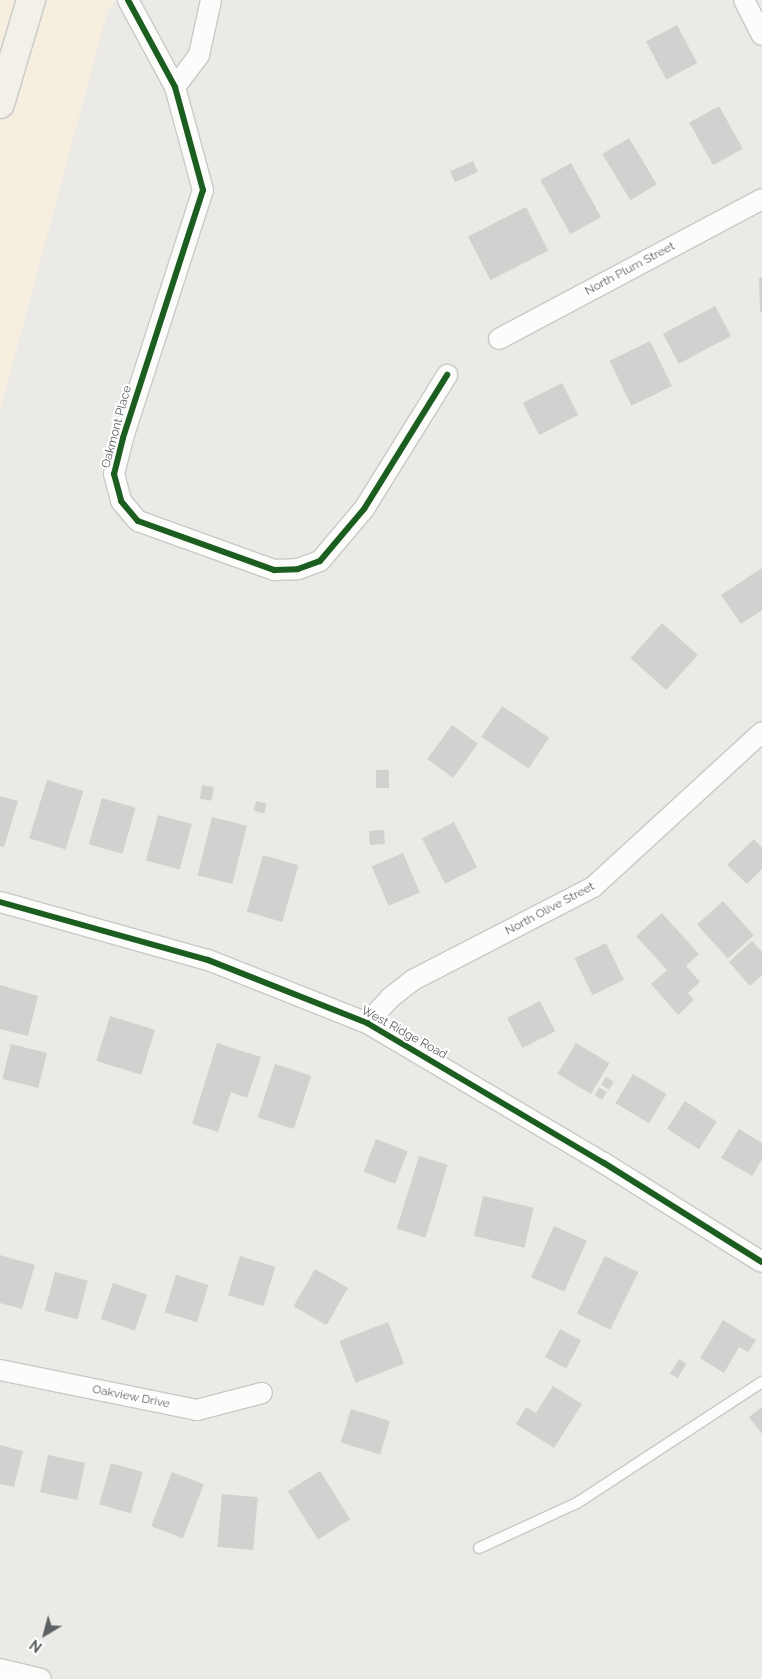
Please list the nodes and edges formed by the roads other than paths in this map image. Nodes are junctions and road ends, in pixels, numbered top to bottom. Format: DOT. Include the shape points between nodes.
graph roads {
  1 [pos="31,0"];
  2 [pos="128,0"];
  3 [pos="211,0"];
  4 [pos="744,0"];
  5 [pos="762,35"];
  6 [pos="175,87"];
  7 [pos="0,104"];
  8 [pos="762,199"];
  9 [pos="499,339"];
  10 [pos="447,375"];
  11 [pos="762,732"];
  12 [pos="0,902"];
  13 [pos="367,1023"];
  14 [pos="762,1262"];
  15 [pos="0,1370"];
  16 [pos="762,1382"];
  17 [pos="262,1393"];
  18 [pos="479,1548"];
  19 [pos="0,1669"];
  20 [pos="41,1679"];
  1 -- 7 [label="main road"];
  2 -- 6 [label="street, Oakmont Place"];
  3 -- 6 [label="street" via="199,55"];
  4 -- 5 [label="street"];
  6 -- 10 [label="street, Oakmont Place" via="203,190 114,474 121,501 138,521 274,570 298,569 320,561 364,509"];
  8 -- 9 [label="street, North Plum Street"];
  11 -- 13 [label="street, North Olive Street" via="593,887 413,980 390,998"];
  12 -- 13 [label="street, West Ridge Road" via="208,960"];
  13 -- 14 [label="street, West Ridge Road" via="604,1163"];
  15 -- 17 [label="street, Oakview Drive" via="198,1410"];
  16 -- 18 [label="lane" via="577,1503"];
  19 -- 20 [label="street"];
}
